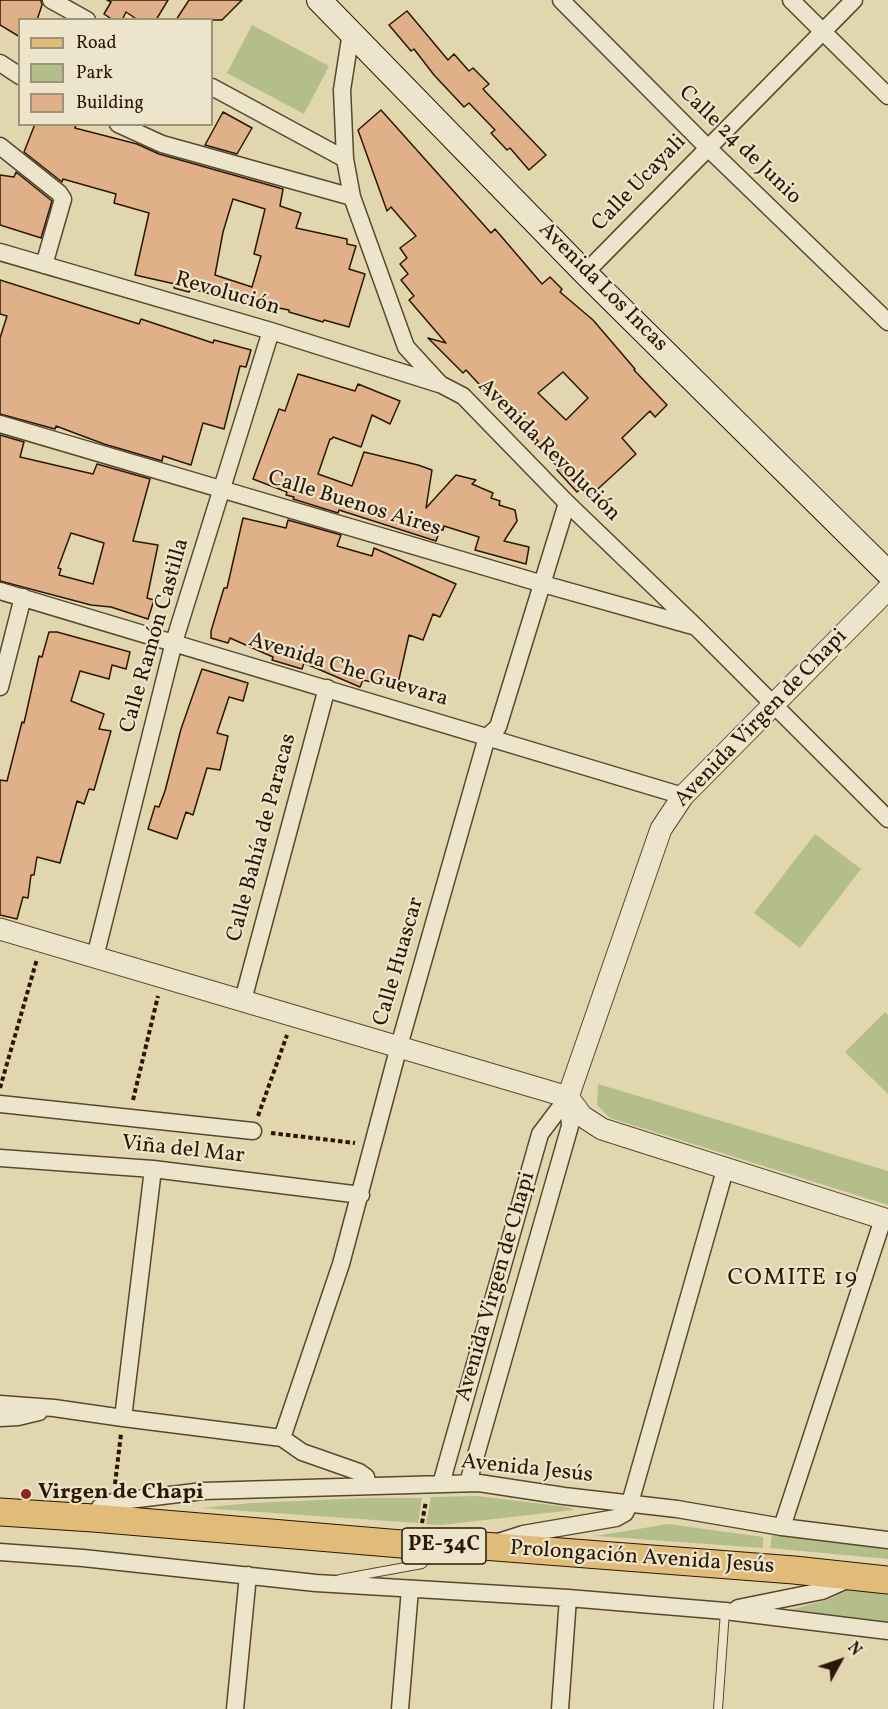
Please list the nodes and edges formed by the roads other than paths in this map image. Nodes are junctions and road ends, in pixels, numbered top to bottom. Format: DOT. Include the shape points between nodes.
graph roads {
  1 [pos="51,0"];
  2 [pos="319,0"];
  3 [pos="561,0"];
  4 [pos="791,0"];
  5 [pos="854,0"];
  6 [pos="83,18"];
  7 [pos="351,32"];
  8 [pos="823,32"];
  9 [pos="0,63"];
  10 [pos="18,75"];
  11 [pos="213,88"];
  12 [pos="888,96"];
  13 [pos="122,126"];
  14 [pos="0,146"];
  15 [pos="707,147"];
  16 [pos="345,159"];
  17 [pos="352,196"];
  18 [pos="0,252"];
  19 [pos="44,265"];
  20 [pos="585,273"];
  21 [pos="888,322"];
  22 [pos="271,331"];
  23 [pos="440,384"];
  24 [pos="0,424"];
  25 [pos="222,489"];
  26 [pos="567,502"];
  27 [pos="888,573"];
  28 [pos="543,584"];
  29 [pos="888,589"];
  30 [pos="0,591"];
  31 [pos="23,597"];
  32 [pos="696,627"];
  33 [pos="174,642"];
  34 [pos="0,687"];
  35 [pos="327,688"];
  36 [pos="773,705"];
  37 [pos="487,737"];
  38 [pos="683,796"];
  39 [pos="888,819"];
  40 [pos="0,929"];
  41 [pos="95,957"];
  42 [pos="243,1000"];
  43 [pos="399,1046"];
  44 [pos="568,1097"];
  45 [pos="0,1104"];
  46 [pos="253,1131"];
  47 [pos="0,1158"];
  48 [pos="153,1169"];
  49 [pos="725,1170"];
  50 [pos="361,1195"];
  51 [pos="886,1219"];
  52 [pos="0,1404"];
  53 [pos="54,1408"];
  54 [pos="0,1418"];
  55 [pos="123,1418"];
  56 [pos="282,1438"];
  57 [pos="468,1483"];
  58 [pos="368,1485"];
  59 [pos="441,1485"];
  60 [pos="630,1503"];
  61 [pos="103,1510"];
  62 [pos="0,1512"];
  63 [pos="782,1527"];
  64 [pos="429,1538"];
  65 [pos="888,1540"];
  66 [pos="483,1546"];
  67 [pos="0,1552"];
  68 [pos="248,1575"];
  69 [pos="856,1576"];
  70 [pos="888,1580"];
  71 [pos="316,1583"];
  72 [pos="410,1589"];
  73 [pos="568,1598"];
  74 [pos="725,1611"];
  75 [pos="888,1631"];
  76 [pos="235,1709"];
  77 [pos="400,1709"];
  78 [pos="560,1709"];
  79 [pos="717,1709"];
  1 -- 6 [label="street"];
  2 -- 7 [label="main road, Avenida Los Incas"];
  3 -- 15 [label="street, Calle 24 de Junio"];
  4 -- 8 [label="street"];
  5 -- 8 [label="street, Calle Ucayali"];
  7 -- 16 [label="street, Avenida Revolución" via="342,90"];
  7 -- 20 [label="main road, Avenida Los Incas"];
  8 -- 12 [label="street"];
  8 -- 15 [label="street, Calle Ucayali"];
  9 -- 10 [label="street"];
  11 -- 16 [label="street"];
  13 -- 17 [label="street" via="162,144"];
  14 -- 19 [label="street" via="63,199"];
  15 -- 20 [label="street, Calle Ucayali"];
  15 -- 21 [label="street, Calle 24 de Junio"];
  16 -- 17 [label="street, Avenida Revolución"];
  17 -- 23 [label="street, Avenida Revolución" via="406,347"];
  18 -- 19 [label="street, Revolución"];
  19 -- 22 [label="street, Revolución"];
  20 -- 27 [label="main road, Avenida Los Incas"];
  22 -- 23 [label="street, Revolución"];
  22 -- 25 [label="street, Calle Ramón Castilla"];
  23 -- 26 [label="street, Avenida Revolución" via="464,396"];
  24 -- 25 [label="street, Calle Buenos Aires"];
  25 -- 28 [label="street, Calle Buenos Aires"];
  25 -- 33 [label="street, Calle Ramón Castilla"];
  26 -- 28 [label="street, Calle Huascar"];
  26 -- 32 [label="street, Avenida Revolución"];
  28 -- 32 [label="street, Calle Buenos Aires"];
  28 -- 37 [label="street, Calle Huascar" via="498,727"];
  29 -- 36 [label="street, Avenida Virgen de Chapi"];
  30 -- 31 [label="street, Avenida Che Guevara"];
  31 -- 33 [label="street, Avenida Che Guevara"];
  31 -- 34 [label="street"];
  32 -- 36 [label="street, Avenida Revolución"];
  33 -- 35 [label="street, Avenida Che Guevara"];
  33 -- 41 [label="street, Calle Ramón Castilla"];
  35 -- 37 [label="street, Avenida Che Guevara"];
  35 -- 42 [label="street, Calle Bahía de Paracas"];
  36 -- 38 [label="street, Avenida Virgen de Chapi"];
  36 -- 39 [label="street, Avenida Revolución"];
  37 -- 38 [label="street, Avenida Che Guevara"];
  37 -- 43 [label="street, Calle Huascar"];
  38 -- 44 [label="street, Avenida Virgen de Chapi" via="661,829"];
  40 -- 41 [label="street"];
  41 -- 42 [label="street"];
  42 -- 43 [label="street"];
  43 -- 44 [label="street"];
  43 -- 50 [label="street, Calle Huascar"];
  44 -- 49 [label="street" via="582,1116 602,1129"];
  44 -- 57 [label="street, Avenida Virgen de Chapi" via="570,1126"];
  44 -- 59 [label="street, Avenida Virgen de Chapi" via="540,1134"];
  45 -- 46 [label="street"];
  47 -- 48 [label="street, Viña del Mar"];
  48 -- 50 [label="street, Viña del Mar"];
  48 -- 55 [label="street"];
  49 -- 51 [label="street"];
  49 -- 60 [label="street"];
  50 -- 56 [label="street, Calle Huascar"];
  51 -- 63 [label="street"];
  52 -- 53 [label="street"];
  53 -- 54 [label="street"];
  53 -- 55 [label="street"];
  55 -- 56 [label="street"];
  56 -- 58 [label="street" via="302,1452 358,1472 366,1477"];
  57 -- 59 [label="street, Avenida Jesús"];
  57 -- 60 [label="street, Avenida Jesús"];
  58 -- 59 [label="street, Avenida Jesús"];
  58 -- 61 [label="street, Avenida Jesús" via="203,1491"];
  60 -- 63 [label="street, Avenida Jesús"];
  60 -- 66 [label="street" via="625,1513 616,1518 523,1534"];
  61 -- 62 [label="main road, Prolongación Avenida Jesús / PE-34C"];
  61 -- 64 [label="main road, Prolongación Avenida Jesús / PE-34C"];
  63 -- 65 [label="street, Avenida Jesús"];
  64 -- 66 [label="main road, Prolongación Avenida Jesús / PE-34C"];
  64 -- 71 [label="lane" via="422,1564"];
  66 -- 69 [label="main road, Prolongación Avenida Jesús / PE-34C"];
  67 -- 68 [label="street"];
  68 -- 71 [label="street"];
  68 -- 76 [label="street"];
  69 -- 70 [label="main road, Prolongación Avenida Jesús / PE-34C"];
  69 -- 74 [label="street" via="822,1591"];
  71 -- 72 [label="street"];
  72 -- 73 [label="street"];
  72 -- 77 [label="street"];
  73 -- 74 [label="street"];
  73 -- 78 [label="street"];
  74 -- 75 [label="street"];
  74 -- 79 [label="lane"];
}
